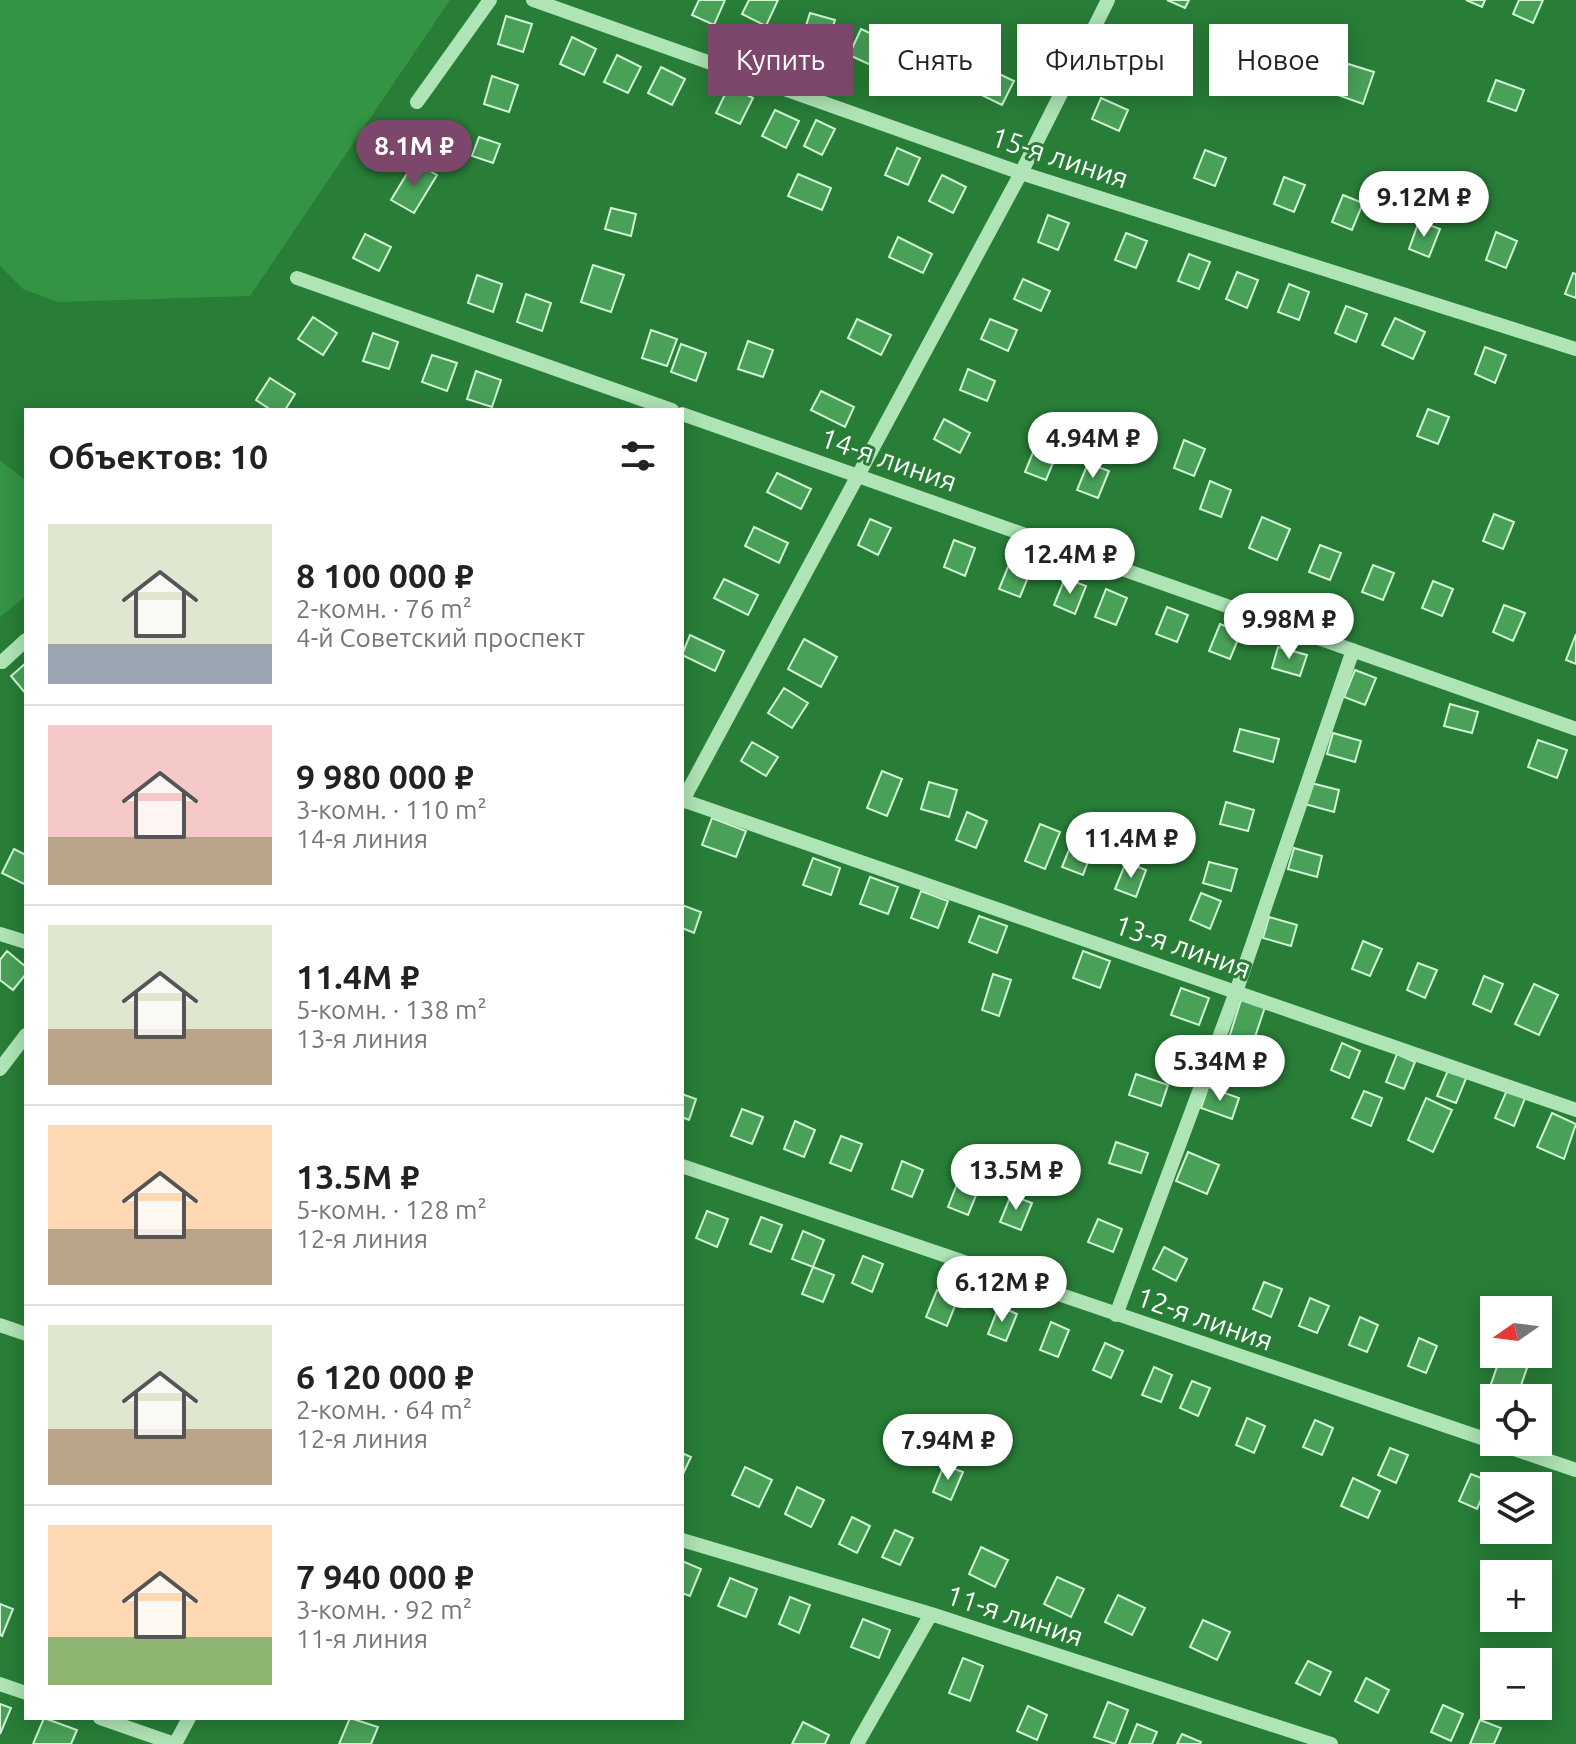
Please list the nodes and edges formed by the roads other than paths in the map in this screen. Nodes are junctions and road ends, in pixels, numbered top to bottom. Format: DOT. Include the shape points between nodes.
graph roads {
  1 [pos="490,0"];
  2 [pos="533,0"];
  3 [pos="1108,0"];
  4 [pos="417,102"];
  5 [pos="1021,173"];
  6 [pos="297,278"];
  7 [pos="1576,349"];
  8 [pos="666,408"];
  9 [pos="684,415"];
  10 [pos="858,476"];
  11 [pos="24,642"];
  12 [pos="1353,650"];
  13 [pos="2,662"];
  14 [pos="1576,729"];
  15 [pos="684,797"];
  16 [pos="684,802"];
  17 [pos="0,934"];
  18 [pos="24,941"];
  19 [pos="1236,992"];
  20 [pos="24,1038"];
  21 [pos="0,1069"];
  22 [pos="1576,1110"];
  23 [pos="684,1167"];
  24 [pos="1116,1315"];
  25 [pos="0,1325"];
  26 [pos="24,1333"];
  27 [pos="1576,1470"];
  28 [pos="684,1541"];
  29 [pos="931,1614"];
  30 [pos="0,1684"];
  31 [pos="24,1692"];
  32 [pos="106,1720"];
  33 [pos="188,1720"];
  34 [pos="175,1744"];
  35 [pos="857,1744"];
  36 [pos="1331,1744"];
  1 -- 4 [label="street"];
  2 -- 5 [label="street, 15-я линия"];
  3 -- 5 [label="street"];
  5 -- 7 [label="street, 15-я линия"];
  5 -- 10 [label="street"];
  6 -- 8 [label="street"];
  9 -- 10 [label="street, 14-я линия"];
  10 -- 12 [label="street, 14-я линия"];
  10 -- 15 [label="street"];
  11 -- 13 [label="street"];
  12 -- 14 [label="street, 14-я линия"];
  12 -- 19 [label="street"];
  16 -- 19 [label="street, 13-я линия"];
  17 -- 18 [label="street"];
  19 -- 22 [label="street, 13-я линия"];
  19 -- 24 [label="street"];
  20 -- 21 [label="street"];
  23 -- 24 [label="street, 12-я линия"];
  24 -- 27 [label="street, 12-я линия"];
  25 -- 26 [label="street"];
  28 -- 29 [label="street, 11-я линия"];
  29 -- 35 [label="street"];
  29 -- 36 [label="street, 11-я линия"];
  30 -- 31 [label="street"];
  32 -- 34 [label="street"];
  33 -- 34 [label="street"];
}
